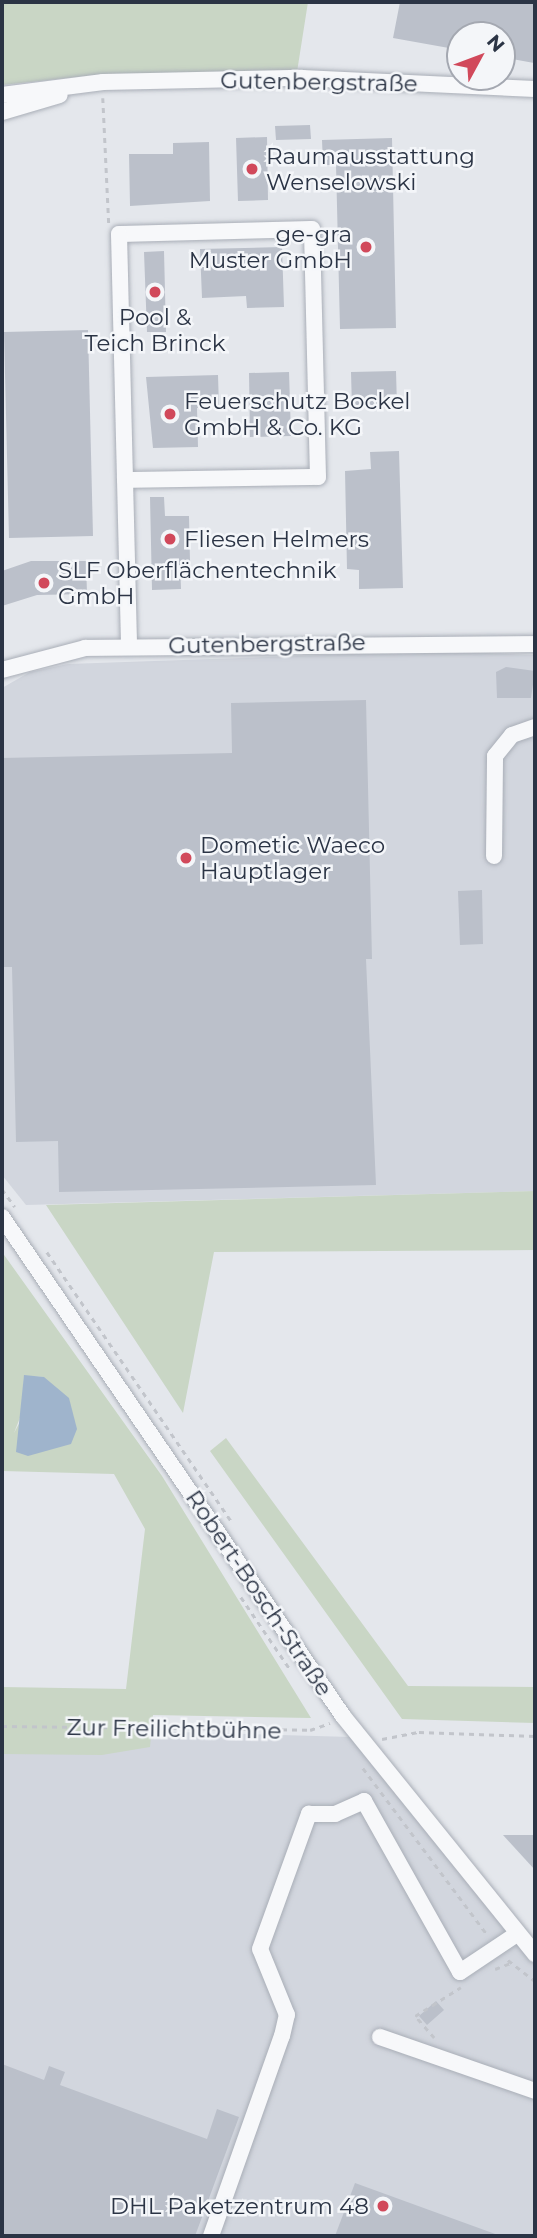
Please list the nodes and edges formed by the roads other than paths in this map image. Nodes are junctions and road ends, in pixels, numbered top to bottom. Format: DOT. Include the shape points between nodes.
graph roads {
  1 [pos="103,82"];
  2 [pos="535,89"];
  3 [pos="2,94"];
  4 [pos="2,112"];
  5 [pos="125,481"];
  6 [pos="535,644"];
  7 [pos="129,647"];
  8 [pos="2,670"];
  9 [pos="535,727"];
  10 [pos="494,856"];
  11 [pos="2,1217"];
  12 [pos="517,1934"];
  13 [pos="535,1954"];
  14 [pos="380,2037"];
  15 [pos="535,2091"];
  16 [pos="211,2236"];
  1 -- 2 [label="street, Gutenbergstraße" via="302,78"];
  1 -- 3 [label="street, Gutenbergstraße"];
  1 -- 4 [label="street, Gutenbergstraße"];
  5 -- 5 [label="street" via="119,234 312,229 318,477"];
  5 -- 7 [label="street"];
  6 -- 7 [label="street, Gutenbergstraße"];
  7 -- 8 [label="street, Gutenbergstraße" via="64,650"];
  9 -- 10 [label="street" via="512,735 495,756"];
  11 -- 12 [label="street, Robert-Bosch-Straße" via="343,1716"];
  12 -- 13 [label="street, Robert-Bosch-Straße"];
  12 -- 16 [label="street" via="460,1972 364,1801 335,1814 309,1815 260,1949 287,2015"];
  14 -- 15 [label="street"];
}
